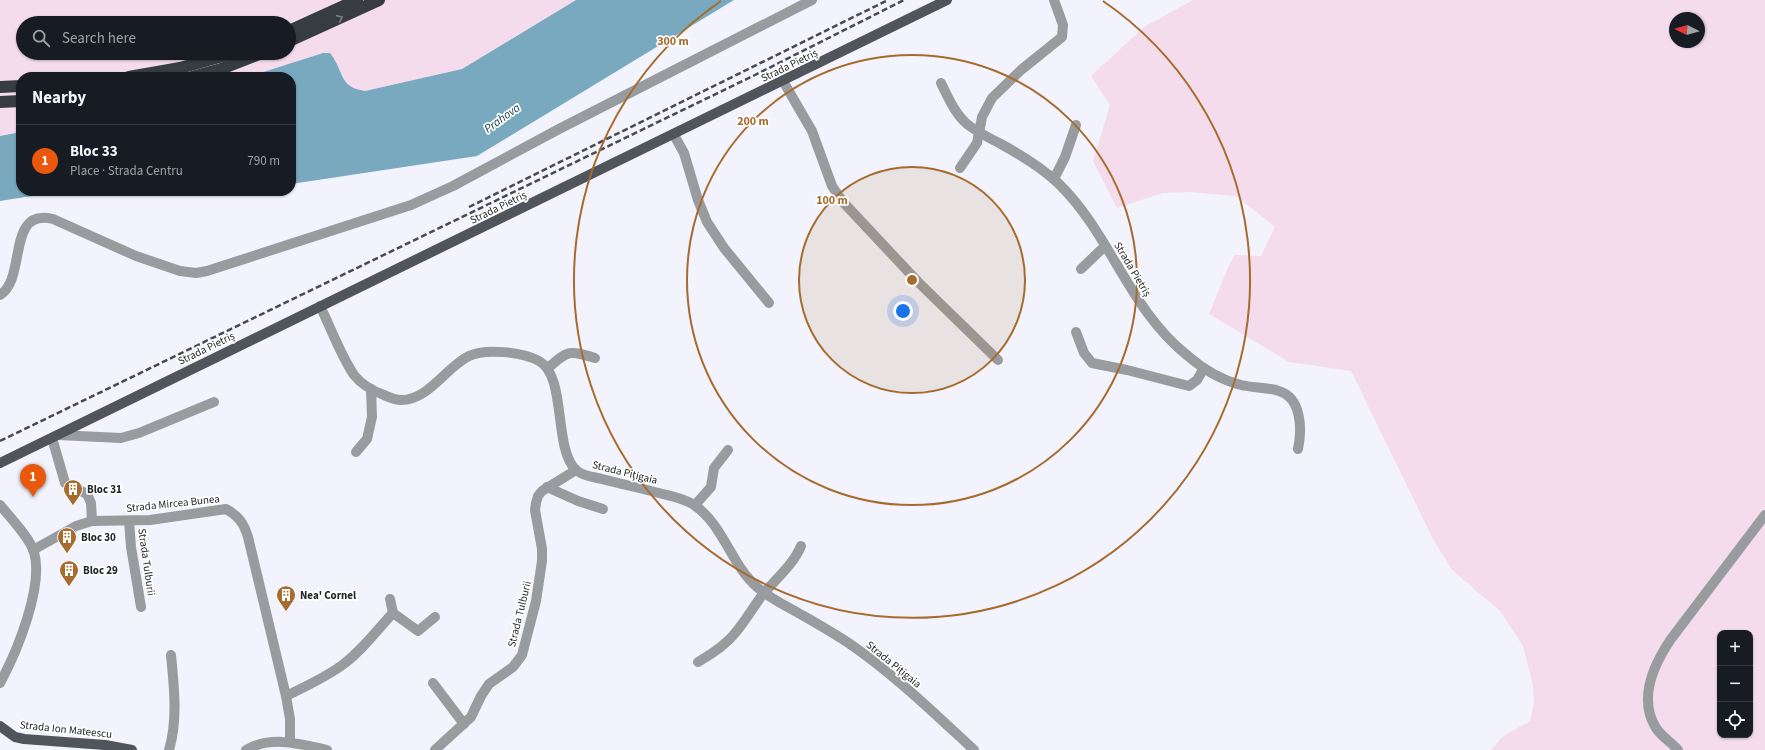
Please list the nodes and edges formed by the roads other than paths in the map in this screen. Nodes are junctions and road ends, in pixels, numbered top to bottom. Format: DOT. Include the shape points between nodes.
graph roads {
  1 [pos="357,0"];
  2 [pos="379,0"];
  3 [pos="812,0"];
  4 [pos="947,0"];
  5 [pos="1054,0"];
  6 [pos="296,28"];
  7 [pos="296,38"];
  8 [pos="207,60"];
  9 [pos="244,60"];
  10 [pos="157,72"];
  11 [pos="210,72"];
  12 [pos="784,81"];
  13 [pos="941,83"];
  14 [pos="16,86"];
  15 [pos="0,88"];
  16 [pos="16,101"];
  17 [pos="0,102"];
  18 [pos="1076,125"];
  19 [pos="978,132"];
  20 [pos="674,135"];
  21 [pos="960,168"];
  22 [pos="1054,179"];
  23 [pos="1105,246"];
  24 [pos="1080,269"];
  25 [pos="0,295"];
  26 [pos="769,303"];
  27 [pos="320,306"];
  28 [pos="1076,332"];
  29 [pos="595,358"];
  30 [pos="998,360"];
  31 [pos="548,368"];
  32 [pos="1204,368"];
  33 [pos="371,389"];
  34 [pos="214,402"];
  35 [pos="55,436"];
  36 [pos="1298,449"];
  37 [pos="728,450"];
  38 [pos="356,452"];
  39 [pos="0,463"];
  40 [pos="576,470"];
  41 [pos="548,488"];
  42 [pos="0,505"];
  43 [pos="695,505"];
  44 [pos="603,509"];
  45 [pos="1765,515"];
  46 [pos="92,521"];
  47 [pos="129,521"];
  48 [pos="801,546"];
  49 [pos="34,550"];
  50 [pos="764,593"];
  51 [pos="390,599"];
  52 [pos="141,607"];
  53 [pos="393,613"];
  54 [pos="434,617"];
  55 [pos="171,655"];
  56 [pos="698,662"];
  57 [pos="0,683"];
  58 [pos="433,683"];
  59 [pos="286,696"];
  60 [pos="464,724"];
  61 [pos="0,726"];
  62 [pos="290,742"];
  63 [pos="132,750"];
  64 [pos="169,750"];
  65 [pos="246,750"];
  66 [pos="327,750"];
  67 [pos="436,750"];
  68 [pos="974,750"];
  69 [pos="1678,750"];
  1 -- 6 [label="highway"];
  7 -- 2 [label="highway, one-way"];
  3 -- 25 [label="street" via="559,128 453,186 411,205 207,271 180,271 136,256 53,218 35,218 26,227 10,285"];
  4 -- 12 [label="main road, Strada Pietriș"];
  5 -- 19 [label="street" via="1063,25 1062,37 999,90 982,117"];
  8 -- 10 [label="highway"];
  9 -- 11 [label="highway"];
  12 -- 20 [label="main road, Strada Pietriș"];
  12 -- 30 [label="street" via="812,131 832,186 843,202 918,282"];
  13 -- 19 [label="street, Strada Pietriș" via="959,115"];
  14 -- 15 [label="highway"];
  16 -- 17 [label="highway"];
  18 -- 22 [label="street"];
  19 -- 21 [label="street" via="977,143"];
  19 -- 22 [label="street, Strada Pietriș" via="1019,154"];
  20 -- 26 [label="street" via="684,153 707,222 724,248"];
  20 -- 27 [label="main road, Strada Pietriș"];
  22 -- 23 [label="street, Strada Pietriș" via="1071,197"];
  23 -- 24 [label="street"];
  23 -- 32 [label="street, Strada Pietriș" via="1133,294 1160,332"];
  27 -- 33 [label="street" via="348,364 356,376"];
  27 -- 35 [label="main road, Strada Pietriș"];
  28 -- 32 [label="street" via="1088,359 1097,365 1189,386 1197,380"];
  29 -- 31 [label="street" via="567,353"];
  31 -- 33 [label="street" via="536,359 485,352 466,357 412,398 395,399"];
  31 -- 40 [label="street, Strada Pițigaia" via="554,385 567,453"];
  32 -- 36 [label="street, Strada Pietriș" via="1234,383 1279,391 1290,397 1300,419"];
  33 -- 38 [label="street" via="372,417 367,439"];
  34 -- 35 [label="street" via="121,438"];
  35 -- 39 [label="main road, Strada Pietriș"];
  35 -- 46 [label="street" via="64,483 87,494 91,504"];
  37 -- 43 [label="street" via="714,468 711,487"];
  40 -- 41 [label="street, Strada Tulburii"];
  40 -- 43 [label="street, Strada Pițigaia"];
  41 -- 44 [label="street"];
  41 -- 60 [label="street, Strada Tulburii" via="538,496 536,503 542,561 536,601 523,650 518,662 484,690 471,717"];
  42 -- 49 [label="street"];
  43 -- 50 [label="street, Strada Pițigaia" via="711,522 744,573"];
  45 -- 69 [label="street" via="1661,653 1652,675 1648,713 1657,730"];
  46 -- 47 [label="street, Strada Mircea Bunea"];
  46 -- 49 [label="street, Strada Mircea Bunea" via="76,526"];
  47 -- 52 [label="street, Strada Tulburii"];
  47 -- 59 [label="street, Strada Mircea Bunea" via="226,509 236,514 248,537"];
  48 -- 50 [label="street" via="798,554 772,587"];
  49 -- 57 [label="street" via="36,573 31,602 14,656"];
  50 -- 56 [label="street" via="736,632 715,652"];
  50 -- 68 [label="street, Strada Pițigaia" via="858,650 919,699"];
  51 -- 53 [label="street"];
  53 -- 54 [label="street" via="418,631"];
  53 -- 59 [label="street" via="364,646 341,666"];
  55 -- 64 [label="street" via="174,727"];
  58 -- 60 [label="street"];
  59 -- 62 [label="street, Strada Mircea Bunea"];
  60 -- 67 [label="street, Strada Tulburii"];
  61 -- 63 [label="main road, Strada Ion Mateescu" via="15,737 24,739 105,745"];
  62 -- 65 [label="street" via="272,741"];
  62 -- 66 [label="street"];
}
